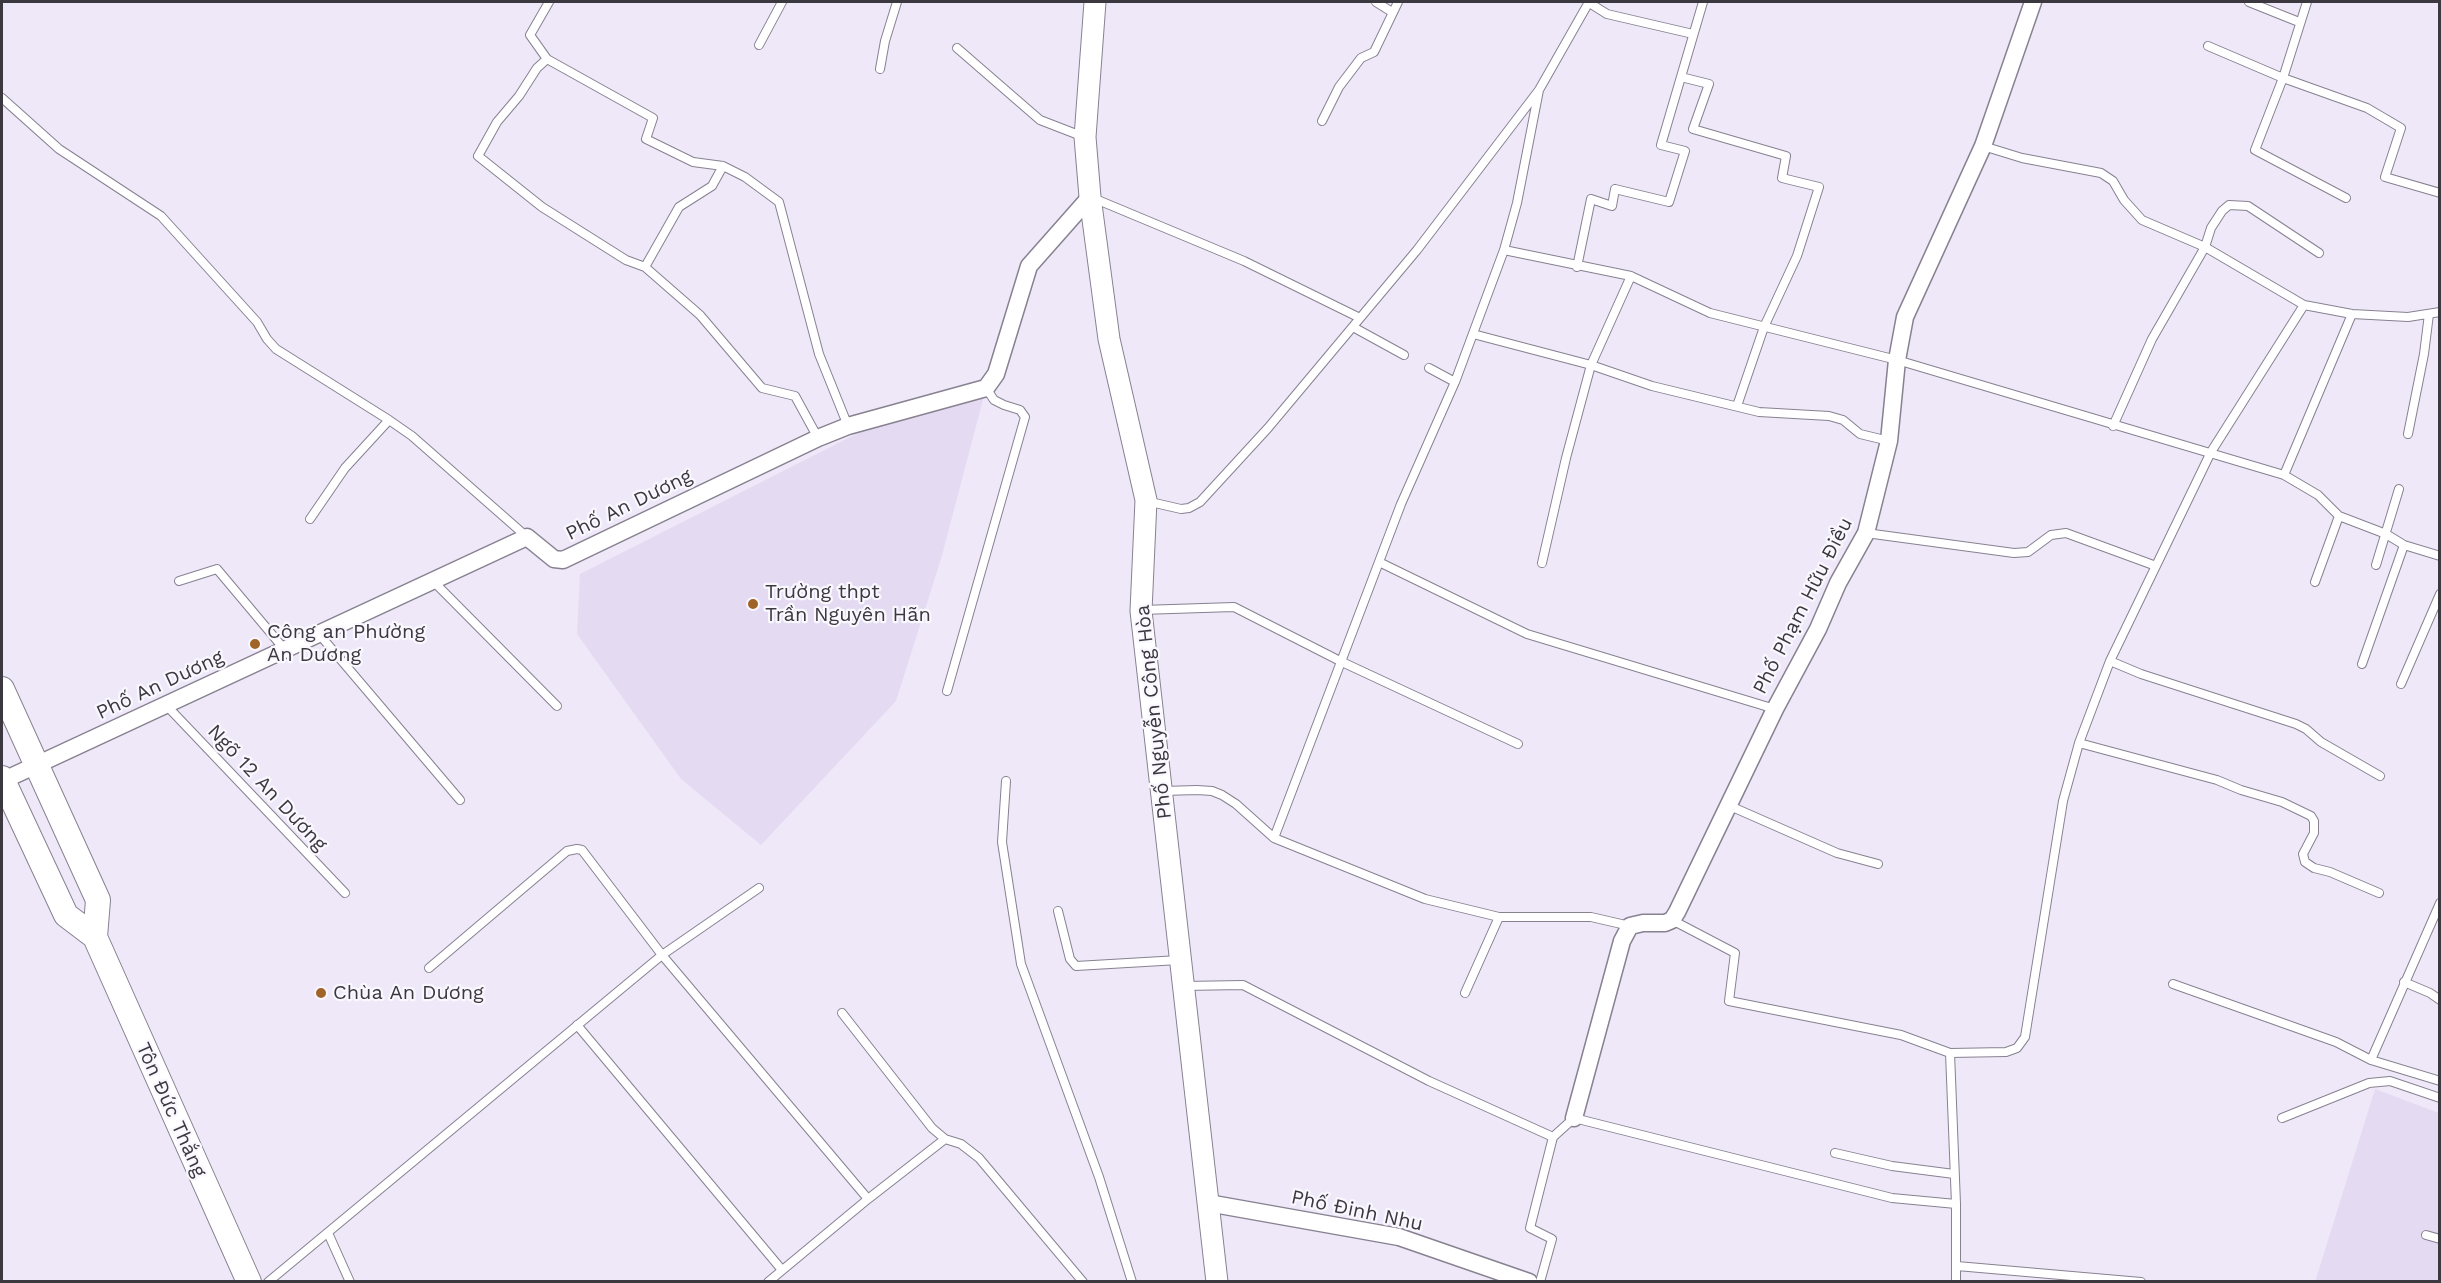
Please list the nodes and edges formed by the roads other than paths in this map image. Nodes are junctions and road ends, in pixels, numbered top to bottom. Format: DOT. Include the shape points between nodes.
graph roads {
  1 [pos="549,2"];
  2 [pos="782,2"];
  3 [pos="897,2"];
  4 [pos="1095,2"];
  5 [pos="1376,2"];
  6 [pos="1398,2"];
  7 [pos="1588,2"];
  8 [pos="1704,2"];
  9 [pos="2033,2"];
  10 [pos="2249,2"];
  11 [pos="2307,2"];
  12 [pos="1392,12"];
  13 [pos="2300,22"];
  14 [pos="1693,34"];
  15 [pos="759,45"];
  16 [pos="2208,46"];
  17 [pos="957,48"];
  18 [pos="547,59"];
  19 [pos="880,69"];
  20 [pos="1681,77"];
  21 [pos="2283,78"];
  22 [pos="1539,90"];
  23 [pos="2,98"];
  24 [pos="1322,121"];
  25 [pos="1085,137"];
  26 [pos="1983,146"];
  27 [pos="723,166"];
  28 [pos="2439,193"];
  29 [pos="1090,197"];
  30 [pos="2346,198"];
  31 [pos="2205,247"];
  32 [pos="1503,250"];
  33 [pos="2319,253"];
  34 [pos="645,267"];
  35 [pos="1577,267"];
  36 [pos="1630,276"];
  37 [pos="2304,305"];
  38 [pos="2439,312"];
  39 [pos="2352,314"];
  40 [pos="2429,314"];
  41 [pos="1359,318"];
  42 [pos="1353,327"];
  43 [pos="1764,327"];
  44 [pos="1473,334"];
  45 [pos="1404,355"];
  46 [pos="1897,360"];
  47 [pos="1591,365"];
  48 [pos="1429,368"];
  49 [pos="1455,382"];
  50 [pos="986,388"];
  51 [pos="1737,406"];
  52 [pos="389,420"];
  53 [pos="848,426"];
  54 [pos="2113,426"];
  55 [pos="2408,434"];
  56 [pos="818,438"];
  57 [pos="1889,441"];
  58 [pos="2211,452"];
  59 [pos="2284,475"];
  60 [pos="2399,489"];
  61 [pos="1146,501"];
  62 [pos="2339,516"];
  63 [pos="310,519"];
  64 [pos="1866,533"];
  65 [pos="2386,534"];
  66 [pos="527,537"];
  67 [pos="2404,545"];
  68 [pos="2439,556"];
  69 [pos="1379,562"];
  70 [pos="1542,563"];
  71 [pos="2376,565"];
  72 [pos="2156,566"];
  73 [pos="179,581"];
  74 [pos="433,581"];
  75 [pos="2315,582"];
  76 [pos="2439,594"];
  77 [pos="1141,610"];
  78 [pos="320,634"];
  79 [pos="285,651"];
  80 [pos="2110,661"];
  81 [pos="1342,662"];
  82 [pos="2362,664"];
  83 [pos="2402,684"];
  84 [pos="2,689"];
  85 [pos="947,691"];
  86 [pos="166,705"];
  87 [pos="557,706"];
  88 [pos="1775,709"];
  89 [pos="2079,743"];
  90 [pos="1518,744"];
  91 [pos="36,766"];
  92 [pos="2380,777"];
  93 [pos="2,780"];
  94 [pos="1006,781"];
  95 [pos="1162,792"];
  96 [pos="460,800"];
  97 [pos="1730,806"];
  98 [pos="1274,838"];
  99 [pos="1878,864"];
  100 [pos="759,888"];
  101 [pos="345,893"];
  102 [pos="2379,893"];
  103 [pos="2439,903"];
  104 [pos="1058,911"];
  105 [pos="1499,917"];
  106 [pos="1672,920"];
  107 [pos="1630,926"];
  108 [pos="95,937"];
  109 [pos="662,955"];
  110 [pos="1180,960"];
  111 [pos="429,968"];
  112 [pos="2404,982"];
  113 [pos="2173,984"];
  114 [pos="1184,986"];
  115 [pos="1465,993"];
  116 [pos="2439,1000"];
  117 [pos="842,1013"];
  118 [pos="577,1025"];
  119 [pos="1950,1053"];
  120 [pos="2372,1060"];
  121 [pos="2439,1081"];
  122 [pos="2439,1098"];
  123 [pos="1574,1118"];
  124 [pos="2282,1118"];
  125 [pos="1553,1137"];
  126 [pos="945,1139"];
  127 [pos="1835,1153"];
  128 [pos="1954,1174"];
  129 [pos="868,1199"];
  130 [pos="1208,1203"];
  131 [pos="1956,1204"];
  132 [pos="328,1233"];
  133 [pos="2426,1235"];
  134 [pos="2439,1239"];
  135 [pos="1957,1266"];
  136 [pos="782,1270"];
  137 [pos="249,1281"];
  138 [pos="268,1281"];
  139 [pos="350,1281"];
  140 [pos="768,1281"];
  141 [pos="1083,1281"];
  142 [pos="1132,1281"];
  143 [pos="1217,1281"];
  144 [pos="1529,1281"];
  145 [pos="1540,1281"];
  146 [pos="1956,1281"];
  147 [pos="2141,1281"];
  1 -- 18 [label="lane" via="530,35"];
  2 -- 15 [label="lane"];
  3 -- 19 [label="lane"];
  4 -- 25 [label="street, Phố Nguyễn Công Hòa"];
  5 -- 12 [label="lane"];
  6 -- 12 [label="lane"];
  7 -- 14 [label="lane" via="1607,14"];
  7 -- 22 [label="lane"];
  8 -- 14 [label="lane"];
  9 -- 26 [label="street, Phố Phạm Hữu Điều"];
  10 -- 13 [label="lane"];
  11 -- 13 [label="lane"];
  12 -- 24 [label="lane" via="1374,52 1361,58"];
  13 -- 21 [label="lane"];
  14 -- 20 [label="lane"];
  16 -- 21 [label="lane"];
  17 -- 25 [label="lane" via="1040,120"];
  18 -- 27 [label="lane" via="653,118 646,138 693,162"];
  18 -- 34 [label="lane" via="497,122 478,156 542,207 626,260"];
  20 -- 35 [label="lane" via="1661,145 1685,151 1669,202 1615,189 1612,206 1591,199"];
  20 -- 43 [label="lane" via="1709,84 1693,129 1786,156 1782,178 1819,188 1797,256"];
  21 -- 28 [label="lane" via="2367,108 2401,128 2385,177"];
  21 -- 30 [label="lane" via="2255,150"];
  22 -- 32 [label="lane" via="1517,203"];
  22 -- 41 [label="lane" via="1417,250"];
  23 -- 52 [label="lane" via="59,149 161,216 257,322 276,349"];
  25 -- 29 [label="street, Phố Nguyễn Công Hòa"];
  26 -- 31 [label="lane" via="2101,173 2113,181 2142,220"];
  26 -- 46 [label="street, Phố Phạm Hữu Điều" via="1905,317"];
  27 -- 34 [label="lane" via="712,186 679,207"];
  27 -- 53 [label="lane" via="779,202 819,354"];
  29 -- 41 [label="lane" via="1244,261"];
  29 -- 50 [label="street" via="1029,266 996,374"];
  29 -- 61 [label="street, Phố Nguyễn Công Hòa" via="1109,339"];
  31 -- 33 [label="lane" via="2222,211 2238,204 2256,210"];
  31 -- 37 [label="lane"];
  31 -- 54 [label="lane" via="2152,339"];
  32 -- 35 [label="lane"];
  32 -- 44 [label="lane"];
  34 -- 56 [label="lane" via="700,315 762,388 795,396"];
  35 -- 36 [label="lane"];
  36 -- 43 [label="lane" via="1710,313"];
  36 -- 47 [label="lane"];
  37 -- 39 [label="lane"];
  37 -- 58 [label="lane"];
  38 -- 40 [label="lane"];
  39 -- 40 [label="lane"];
  39 -- 59 [label="lane"];
  40 -- 55 [label="lane"];
  41 -- 42 [label="lane"];
  42 -- 45 [label="lane"];
  42 -- 61 [label="lane" via="1200,502 1181,509"];
  43 -- 46 [label="lane"];
  43 -- 51 [label="lane"];
  44 -- 47 [label="lane"];
  44 -- 49 [label="lane"];
  46 -- 54 [label="lane"];
  46 -- 57 [label="street, Phố Phạm Hữu Điều"];
  47 -- 51 [label="lane" via="1652,386"];
  47 -- 70 [label="lane"];
  48 -- 49 [label="lane"];
  49 -- 69 [label="lane"];
  50 -- 53 [label="street, Phố An Dương"];
  50 -- 85 [label="lane" via="994,400 1020,410 1025,417"];
  51 -- 57 [label="lane" via="1759,412 1829,416 1843,420 1860,434"];
  52 -- 63 [label="lane" via="345,468"];
  52 -- 66 [label="lane"];
  53 -- 56 [label="street, Phố An Dương"];
  54 -- 58 [label="lane"];
  56 -- 66 [label="street, Phố An Dương" via="562,560 554,559"];
  57 -- 64 [label="street, Phố Phạm Hữu Điều"];
  58 -- 59 [label="lane"];
  58 -- 72 [label="lane"];
  59 -- 62 [label="lane" via="2318,495"];
  60 -- 65 [label="lane"];
  61 -- 77 [label="street, Phố Nguyễn Công Hòa"];
  62 -- 65 [label="lane"];
  62 -- 75 [label="lane"];
  64 -- 72 [label="lane" via="2014,553 2028,552 2050,535 2066,533"];
  64 -- 88 [label="street, Phố Phạm Hữu Điều"];
  65 -- 67 [label="lane"];
  65 -- 71 [label="lane"];
  66 -- 74 [label="street, Phố An Dương"];
  67 -- 68 [label="lane"];
  67 -- 82 [label="lane"];
  69 -- 81 [label="lane"];
  69 -- 88 [label="lane" via="1527,634"];
  72 -- 80 [label="lane"];
  73 -- 79 [label="lane" via="218,569"];
  74 -- 78 [label="street, Phố An Dương"];
  74 -- 87 [label="lane"];
  76 -- 83 [label="lane"];
  77 -- 81 [label="lane" via="1234,607"];
  77 -- 95 [label="street, Phố Nguyễn Công Hòa"];
  78 -- 79 [label="street, Phố An Dương"];
  78 -- 96 [label="lane"];
  79 -- 86 [label="street, Phố An Dương"];
  80 -- 89 [label="lane"];
  80 -- 92 [label="lane" via="2296,724"];
  81 -- 90 [label="lane"];
  81 -- 98 [label="lane"];
  84 -- 91 [label="main road, Tôn Đức Thắng"];
  86 -- 91 [label="street, Phố An Dương"];
  86 -- 101 [label="lane, Ngõ 12 An Dương"];
  88 -- 97 [label="street, Phố Phạm Hữu Điều"];
  89 -- 102 [label="lane" via="2217,780 2311,816 2314,833 2302,854 2305,862"];
  89 -- 119 [label="lane" via="2063,801 2025,1037 2017,1048 2006,1052"];
  91 -- 93 [label="street, Phố An Dương"];
  91 -- 108 [label="main road, Tôn Đức Thắng" via="98,900"];
  93 -- 108 [label="main road, Tôn Đức Thắng" via="66,915"];
  94 -- 142 [label="lane" via="1002,842 1021,964 1099,1176"];
  95 -- 98 [label="lane" via="1212,791 1236,804"];
  95 -- 110 [label="street, Phố Nguyễn Công Hòa"];
  97 -- 99 [label="lane" via="1837,853"];
  97 -- 106 [label="street, Phố Phạm Hữu Điều"];
  98 -- 105 [label="lane" via="1425,899"];
  100 -- 109 [label="lane"];
  103 -- 112 [label="lane"];
  104 -- 110 [label="lane" via="1070,958 1076,966"];
  105 -- 107 [label="lane" via="1591,917"];
  105 -- 115 [label="lane"];
  106 -- 107 [label="street"];
  106 -- 119 [label="lane" via="1735,953 1729,1001 1901,1035"];
  107 -- 123 [label="street" via="1622,941"];
  108 -- 137 [label="main road, Tôn Đức Thắng"];
  109 -- 111 [label="lane" via="578,849 567,851"];
  109 -- 118 [label="lane"];
  109 -- 129 [label="lane"];
  110 -- 114 [label="street, Phố Nguyễn Công Hòa"];
  112 -- 116 [label="lane"];
  112 -- 120 [label="lane"];
  113 -- 120 [label="lane" via="2336,1042"];
  114 -- 125 [label="lane" via="1243,985 1429,1081"];
  114 -- 130 [label="street, Phố Nguyễn Công Hòa"];
  117 -- 126 [label="lane" via="932,1128"];
  118 -- 132 [label="lane"];
  118 -- 136 [label="lane"];
  119 -- 128 [label="lane"];
  120 -- 121 [label="lane"];
  122 -- 124 [label="lane" via="2390,1081 2369,1083"];
  123 -- 125 [label="lane"];
  123 -- 131 [label="lane" via="1892,1198"];
  125 -- 145 [label="lane" via="1530,1228 1552,1239"];
  126 -- 129 [label="lane"];
  126 -- 141 [label="lane" via="961,1144 979,1158"];
  127 -- 128 [label="lane"];
  128 -- 131 [label="lane"];
  129 -- 136 [label="lane"];
  130 -- 143 [label="street, Phố Nguyễn Công Hòa"];
  130 -- 144 [label="street, Phố Đinh Nhu" via="1400,1238"];
  131 -- 135 [label="lane"];
  132 -- 138 [label="lane"];
  132 -- 139 [label="lane"];
  133 -- 134 [label="lane"];
  135 -- 146 [label="lane"];
  135 -- 147 [label="lane"];
  136 -- 140 [label="lane"];
}
